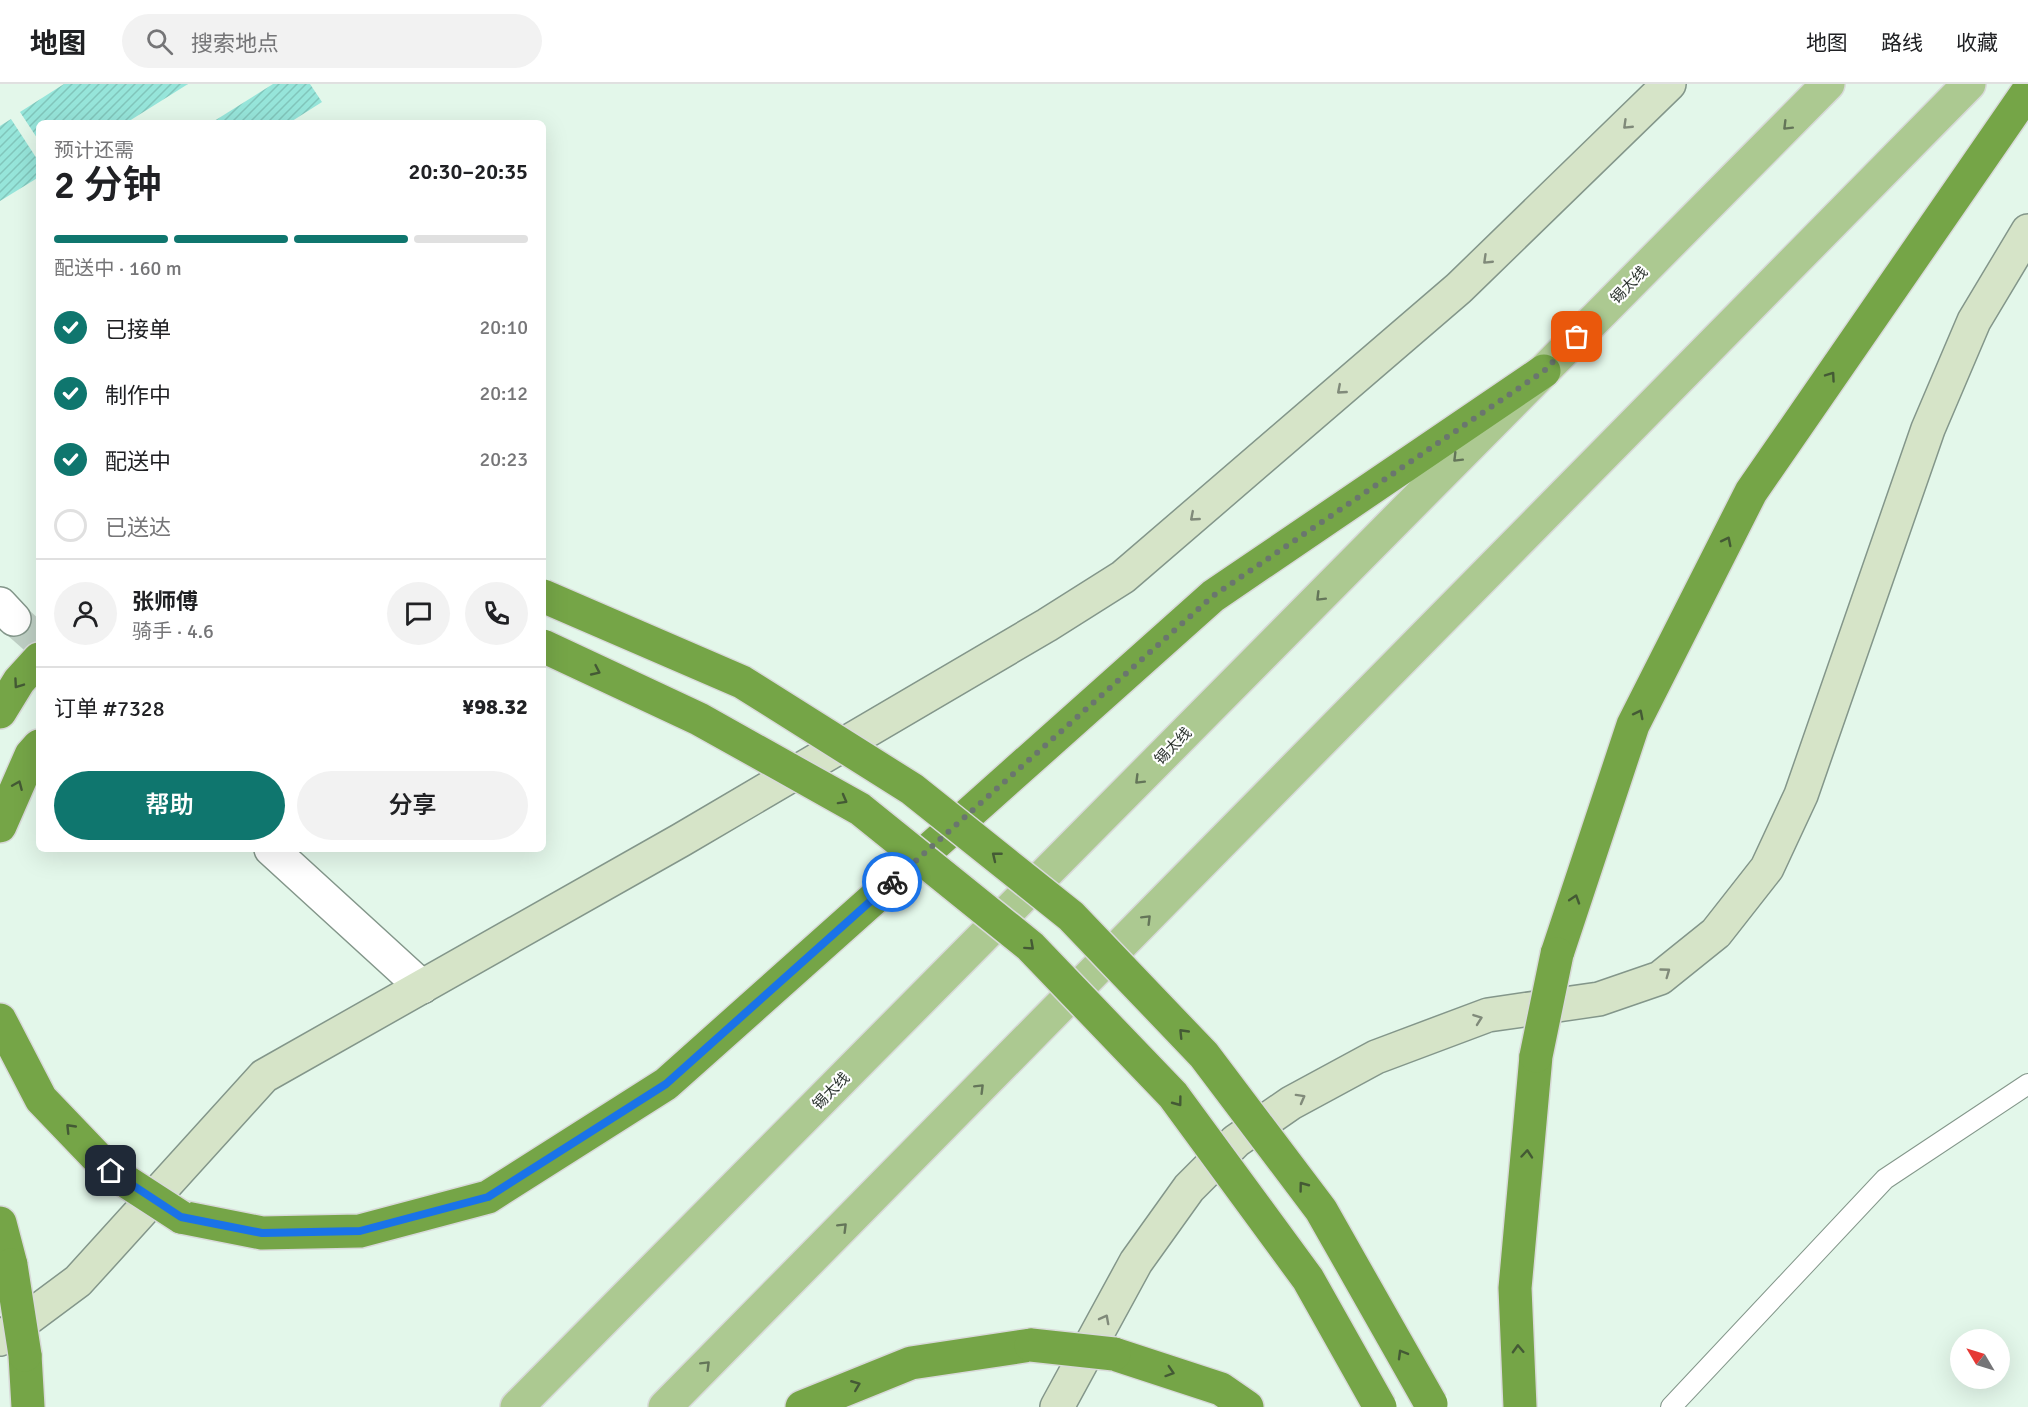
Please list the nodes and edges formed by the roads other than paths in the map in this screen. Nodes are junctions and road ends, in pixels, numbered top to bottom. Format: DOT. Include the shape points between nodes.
graph roads {
  1 [pos="1669,84"];
  2 [pos="1828,84"];
  3 [pos="1969,84"];
  4 [pos="2028,91"];
  5 [pos="2028,231"];
  6 [pos="1544,371"];
  7 [pos="546,598"];
  8 [pos="546,647"];
  9 [pos="36,662"];
  10 [pos="0,712"];
  11 [pos="36,749"];
  12 [pos="0,826"];
  13 [pos="274,852"];
  14 [pos="422,987"];
  15 [pos="0,1020"];
  16 [pos="2028,1084"];
  17 [pos="0,1223"];
  18 [pos="12,1347"];
  19 [pos="1432,1406"];
  20 [pos="28,1407"];
  21 [pos="517,1407"];
  22 [pos="665,1407"];
  23 [pos="802,1407"];
  24 [pos="1057,1407"];
  25 [pos="1247,1407"];
  26 [pos="1380,1407"];
  27 [pos="1520,1407"];
  28 [pos="1671,1407"];
  1 -- 14 [label="main road, one-way" via="1459,288 1123,577 701,828"];
  2 -- 6 [label="main road, 锡太线, one-way"];
  22 -- 3 [label="main road, one-way"];
  27 -- 4 [label="highway, one-way, bridge" via="1515,1288 1536,1056 1557,954 1633,725 1751,492"];
  24 -- 5 [label="main road, one-way" via="1136,1262 1189,1188 1236,1140 1291,1103 1376,1057 1488,1015 1599,999 1660,978 1716,933 1767,868 1801,795 1928,429 1974,321"];
  6 -- 15 [label="highway, one-way, bridge" via="1213,596 666,1084 488,1197 360,1231 262,1233 181,1217 111,1171 41,1099"];
  6 -- 21 [label="main road, 锡太线, one-way"];
  19 -- 7 [label="highway, one-way, bridge" via="1321,1210 1204,1055 1071,916 912,789 742,682"];
  8 -- 26 [label="highway, one-way, bridge" via="699,719 860,809 1030,945 1173,1095 1308,1279"];
  9 -- 10 [label="highway, one-way"];
  12 -- 11 [label="highway, one-way"];
  13 -- 14 [label="street"];
  14 -- 18 [label="main road" via="264,1076 78,1281"];
  16 -- 28 [label="lane" via="1885,1179"];
  17 -- 18 [label="highway, bridge" via="11,1265"];
  18 -- 20 [label="highway"];
  23 -- 25 [label="highway, one-way, bridge" via="911,1363 1031,1345 1114,1354 1221,1389"];
}
